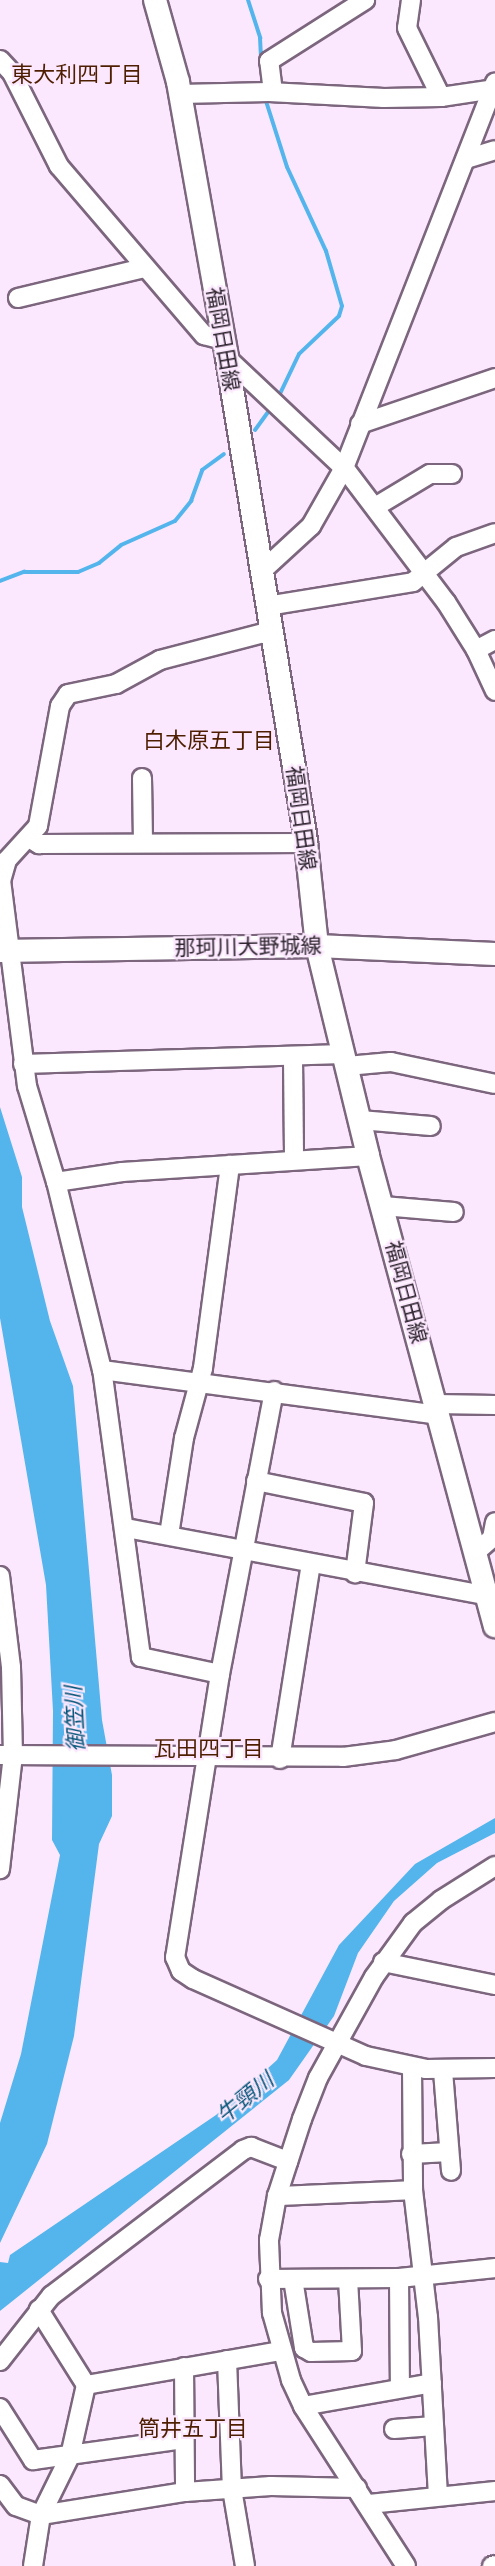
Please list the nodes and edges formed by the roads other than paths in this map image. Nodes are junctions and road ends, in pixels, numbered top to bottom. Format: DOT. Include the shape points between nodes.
graph roads {
  1 [pos="155,0"];
  2 [pos="365,0"];
  3 [pos="411,0"];
  4 [pos="0,60"];
  5 [pos="494,87"];
  6 [pos="267,92"];
  7 [pos="180,94"];
  8 [pos="441,97"];
  9 [pos="495,150"];
  10 [pos="466,159"];
  11 [pos="144,268"];
  12 [pos="18,298"];
  13 [pos="225,349"];
  14 [pos="495,378"];
  15 [pos="360,424"];
  16 [pos="344,468"];
  17 [pos="452,474"];
  18 [pos="375,507"];
  19 [pos="495,533"];
  20 [pos="262,571"];
  21 [pos="423,571"];
  22 [pos="267,606"];
  23 [pos="271,631"];
  24 [pos="495,640"];
  25 [pos="476,650"];
  26 [pos="495,691"];
  27 [pos="142,778"];
  28 [pos="29,838"];
  29 [pos="143,843"];
  30 [pos="306,843"];
  31 [pos="317,946"];
  32 [pos="4,951"];
  33 [pos="495,954"];
  34 [pos="293,1058"];
  35 [pos="345,1060"];
  36 [pos="23,1064"];
  37 [pos="495,1084"];
  38 [pos="360,1120"];
  39 [pos="431,1126"];
  40 [pos="368,1156"];
  41 [pos="294,1160"];
  42 [pos="230,1165"];
  43 [pos="56,1182"];
  44 [pos="383,1206"];
  45 [pos="454,1212"];
  46 [pos="102,1370"];
  47 [pos="200,1382"];
  48 [pos="274,1390"];
  49 [pos="495,1405"];
  50 [pos="437,1409"];
  51 [pos="256,1481"];
  52 [pos="495,1522"];
  53 [pos="126,1528"];
  54 [pos="169,1535"];
  55 [pos="243,1548"];
  56 [pos="476,1552"];
  57 [pos="311,1564"];
  58 [pos="355,1572"];
  59 [pos="0,1576"];
  60 [pos="491,1596"];
  61 [pos="3,1618"];
  62 [pos="495,1626"];
  63 [pos="220,1674"];
  64 [pos="495,1722"];
  65 [pos="7,1755"];
  66 [pos="206,1758"];
  67 [pos="280,1759"];
  68 [pos="495,1866"];
  69 [pos="0,1869"];
  70 [pos="383,1962"];
  71 [pos="495,1985"];
  72 [pos="335,2043"];
  73 [pos="412,2067"];
  74 [pos="495,2068"];
  75 [pos="443,2071"];
  76 [pos="449,2152"];
  77 [pos="411,2154"];
  78 [pos="288,2162"];
  79 [pos="451,2171"];
  80 [pos="412,2190"];
  81 [pos="277,2196"];
  82 [pos="495,2268"];
  83 [pos="422,2277"];
  84 [pos="399,2278"];
  85 [pos="268,2279"];
  86 [pos="293,2279"];
  87 [pos="348,2279"];
  88 [pos="39,2310"];
  89 [pos="281,2351"];
  90 [pos="228,2360"];
  91 [pos="0,2361"];
  92 [pos="184,2367"];
  93 [pos="432,2383"];
  94 [pos="86,2385"];
  95 [pos="400,2388"];
  96 [pos="303,2406"];
  97 [pos="0,2408"];
  98 [pos="434,2426"];
  99 [pos="394,2429"];
  100 [pos="184,2439"];
  101 [pos="70,2456"];
  102 [pos="357,2488"];
  103 [pos="232,2489"];
  104 [pos="495,2491"];
  105 [pos="185,2492"];
  106 [pos="2,2494"];
  107 [pos="438,2496"];
  108 [pos="369,2504"];
  109 [pos="41,2515"];
  110 [pos="33,2566"];
  111 [pos="245,2566"];
  112 [pos="406,2566"];
  1 -- 7 [label="main road, 福岡日田線"];
  2 -- 6 [label="street" via="269,62"];
  3 -- 8 [label="street" via="407,28"];
  4 -- 11 [label="street" via="12,73 59,166"];
  5 -- 8 [label="street"];
  5 -- 10 [label="street"];
  6 -- 7 [label="street"];
  6 -- 8 [label="street"];
  7 -- 13 [label="main road, 福岡日田線"];
  9 -- 10 [label="street"];
  10 -- 15 [label="street"];
  11 -- 12 [label="street"];
  11 -- 13 [label="street" via="204,335"];
  13 -- 16 [label="street" via="274,404"];
  13 -- 20 [label="main road, 福岡日田線"];
  14 -- 15 [label="street"];
  15 -- 16 [label="street"];
  16 -- 18 [label="street"];
  16 -- 20 [label="street" via="311,526"];
  17 -- 18 [label="street" via="430,474"];
  18 -- 21 [label="street"];
  19 -- 21 [label="street" via="456,547"];
  20 -- 22 [label="main road, 福岡日田線"];
  21 -- 22 [label="street" via="413,582"];
  21 -- 25 [label="street"];
  22 -- 23 [label="main road, 福岡日田線"];
  23 -- 28 [label="street" via="160,660 116,684 68,694 60,706 38,826"];
  23 -- 30 [label="main road, 福岡日田線"];
  24 -- 25 [label="street"];
  25 -- 26 [label="street"];
  27 -- 29 [label="street"];
  28 -- 29 [label="street" via="39,844"];
  28 -- 32 [label="street" via="1,872"];
  29 -- 30 [label="street"];
  30 -- 31 [label="main road, 福岡日田線"];
  31 -- 32 [label="main road, 那珂川大野城線"];
  31 -- 33 [label="main road, 那珂川大野城線"];
  31 -- 35 [label="main road, 福岡日田線"];
  32 -- 36 [label="street"];
  34 -- 35 [label="street"];
  34 -- 36 [label="street"];
  34 -- 41 [label="street"];
  35 -- 37 [label="street" via="391,1062"];
  35 -- 38 [label="main road, 福岡日田線"];
  36 -- 43 [label="street" via="33,1113"];
  38 -- 39 [label="street"];
  38 -- 40 [label="main road, 福岡日田線"];
  40 -- 41 [label="street"];
  40 -- 44 [label="main road, 福岡日田線"];
  41 -- 42 [label="street"];
  42 -- 43 [label="street" via="122,1172"];
  42 -- 47 [label="street"];
  43 -- 46 [label="street"];
  44 -- 45 [label="street"];
  44 -- 50 [label="main road, 福岡日田線"];
  46 -- 47 [label="street"];
  46 -- 53 [label="street"];
  47 -- 48 [label="street"];
  47 -- 54 [label="street" via="184,1438"];
  48 -- 50 [label="street"];
  48 -- 51 [label="street"];
  49 -- 50 [label="street"];
  50 -- 56 [label="main road, 福岡日田線"];
  51 -- 55 [label="street"];
  51 -- 58 [label="street" via="364,1503"];
  52 -- 56 [label="street" via="492,1538"];
  53 -- 54 [label="street"];
  53 -- 63 [label="street" via="141,1657"];
  54 -- 55 [label="street"];
  55 -- 57 [label="street"];
  55 -- 63 [label="street"];
  56 -- 60 [label="main road, 福岡日田線"];
  57 -- 58 [label="street"];
  57 -- 67 [label="street"];
  58 -- 60 [label="street"];
  59 -- 61 [label="street"];
  60 -- 62 [label="main road, 福岡日田線"];
  61 -- 65 [label="street"];
  63 -- 66 [label="street"];
  64 -- 67 [label="street" via="396,1750"];
  65 -- 66 [label="street"];
  65 -- 69 [label="street"];
  66 -- 67 [label="street"];
  66 -- 72 [label="street" via="175,1957 181,1971"];
  68 -- 70 [label="street" via="413,1923"];
  70 -- 71 [label="street"];
  70 -- 72 [label="street"];
  72 -- 73 [label="street"];
  72 -- 78 [label="street"];
  73 -- 75 [label="street"];
  73 -- 77 [label="street"];
  74 -- 75 [label="street"];
  75 -- 76 [label="street"];
  76 -- 77 [label="street"];
  76 -- 79 [label="street"];
  77 -- 80 [label="street"];
  78 -- 81 [label="street"];
  78 -- 88 [label="street" via="251,2147 243,2150 82,2270"];
  80 -- 81 [label="street"];
  80 -- 83 [label="street"];
  81 -- 85 [label="street" via="269,2240"];
  82 -- 83 [label="street"];
  83 -- 84 [label="street"];
  83 -- 93 [label="street"];
  84 -- 87 [label="street"];
  84 -- 95 [label="street"];
  85 -- 86 [label="street"];
  85 -- 89 [label="street"];
  86 -- 87 [label="street"];
  86 -- 87 [label="street" via="304,2348 311,2352 352,2351"];
  88 -- 91 [label="street"];
  88 -- 94 [label="street"];
  89 -- 90 [label="street"];
  89 -- 96 [label="street"];
  90 -- 92 [label="street"];
  90 -- 103 [label="street"];
  92 -- 94 [label="street"];
  92 -- 100 [label="street"];
  93 -- 95 [label="street"];
  93 -- 98 [label="street"];
  94 -- 101 [label="street"];
  95 -- 96 [label="street"];
  96 -- 102 [label="street"];
  97 -- 101 [label="street" via="33,2460"];
  98 -- 99 [label="street"];
  98 -- 107 [label="street"];
  100 -- 101 [label="street"];
  100 -- 105 [label="street"];
  101 -- 109 [label="street"];
  102 -- 103 [label="street"];
  102 -- 108 [label="street"];
  103 -- 105 [label="street"];
  103 -- 111 [label="street"];
  104 -- 107 [label="street"];
  105 -- 109 [label="street"];
  106 -- 109 [label="street" via="16,2506"];
  107 -- 108 [label="street"];
  108 -- 112 [label="street"];
  109 -- 110 [label="street"];
}
